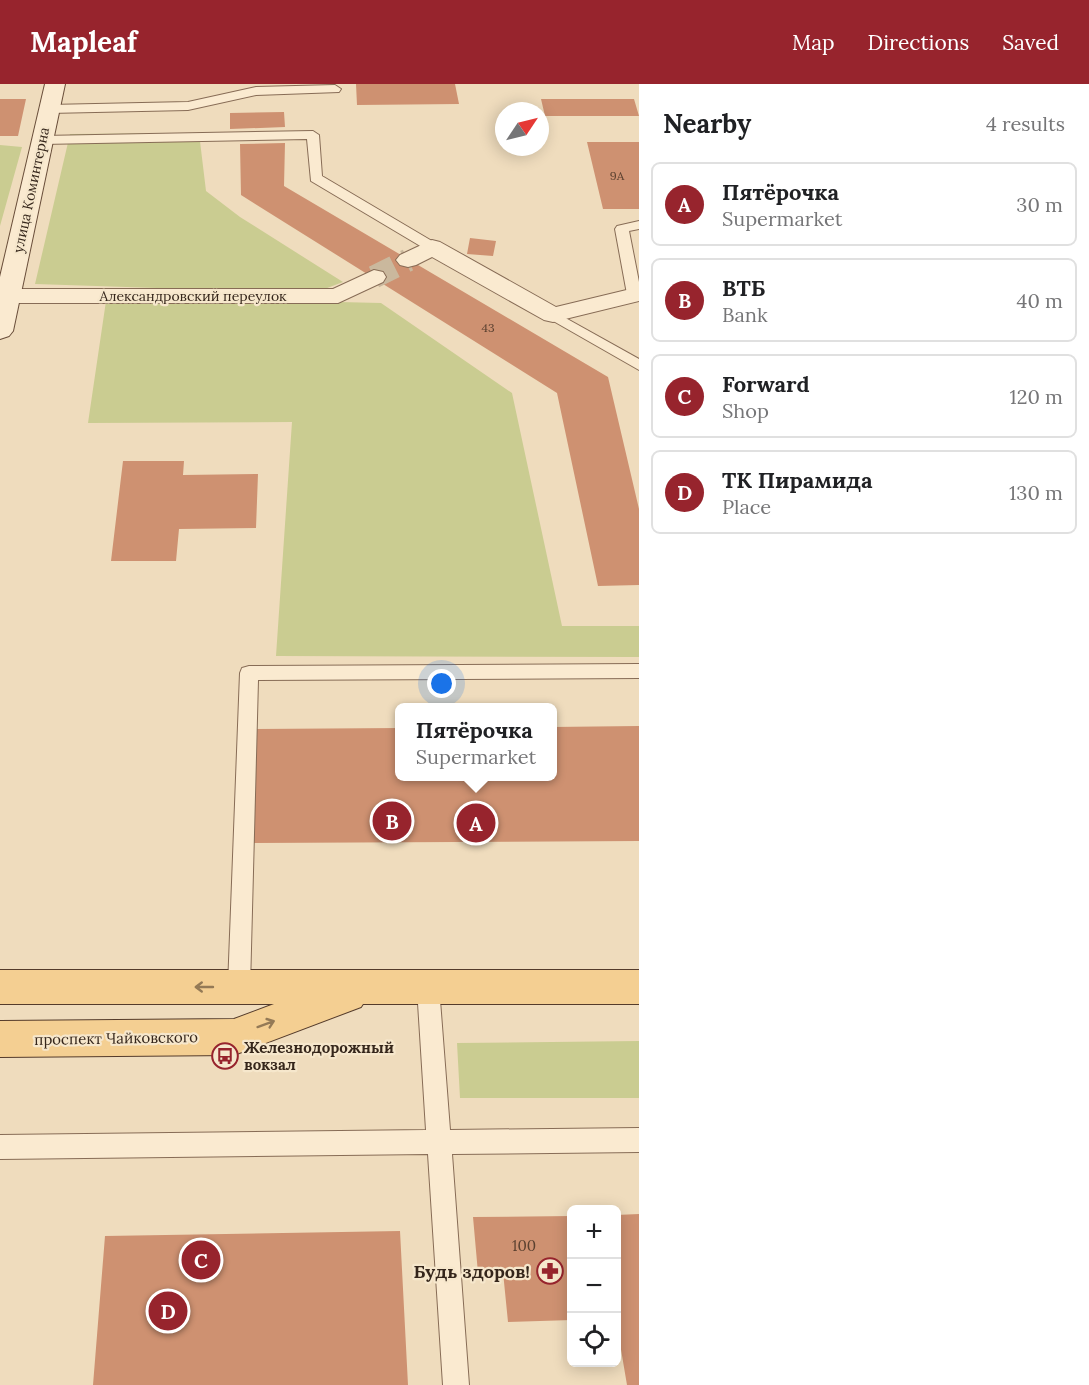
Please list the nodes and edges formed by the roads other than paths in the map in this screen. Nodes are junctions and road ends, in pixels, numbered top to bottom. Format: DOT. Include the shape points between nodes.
graph roads {
  1 [pos="55,84"];
  2 [pos="335,89"];
  3 [pos="49,109"];
  4 [pos="42,140"];
  5 [pos="639,225"];
  6 [pos="432,247"];
  7 [pos="408,260"];
  8 [pos="374,277"];
  9 [pos="637,294"];
  10 [pos="4,296"];
  11 [pos="553,315"];
  12 [pos="0,331"];
  13 [pos="639,365"];
  14 [pos="639,671"];
  15 [pos="0,972"];
  16 [pos="0,987"];
  17 [pos="58,987"];
  18 [pos="239,987"];
  19 [pos="368,987"];
  20 [pos="428,987"];
  21 [pos="639,987"];
  22 [pos="0,1040"];
  23 [pos="639,1140"];
  24 [pos="439,1142"];
  25 [pos="0,1147"];
  26 [pos="456,1385"];
  1 -- 3 [label="street, улица Коминтерна"];
  2 -- 3 [label="lane" via="256,91 188,106"];
  3 -- 4 [label="street, улица Коминтерна"];
  4 -- 6 [label="lane" via="313,135 316,178"];
  4 -- 10 [label="street, улица Коминтерна"];
  5 -- 9 [label="lane" via="622,229"];
  6 -- 7 [label="street"];
  6 -- 11 [label="street"];
  8 -- 10 [label="street, Александровский переулок" via="338,296"];
  9 -- 11 [label="street"];
  10 -- 12 [label="street, улица Коминтерна"];
  11 -- 13 [label="lane"];
  14 -- 18 [label="lane" via="249,673"];
  15 -- 17 [label="street"];
  16 -- 17 [label="main road, проспект Чайковского"];
  18 -- 17 [label="main road, проспект Чайковского, one-way"];
  18 -- 19 [label="main road, проспект Чайковского"];
  19 -- 20 [label="main road, проспект Чайковского"];
  22 -- 19 [label="main road, проспект Чайковского, one-way" via="234,1036"];
  20 -- 21 [label="main road, проспект Чайковского"];
  20 -- 24 [label="lane"];
  23 -- 24 [label="lane"];
  24 -- 25 [label="lane"];
  24 -- 26 [label="lane"];
}
